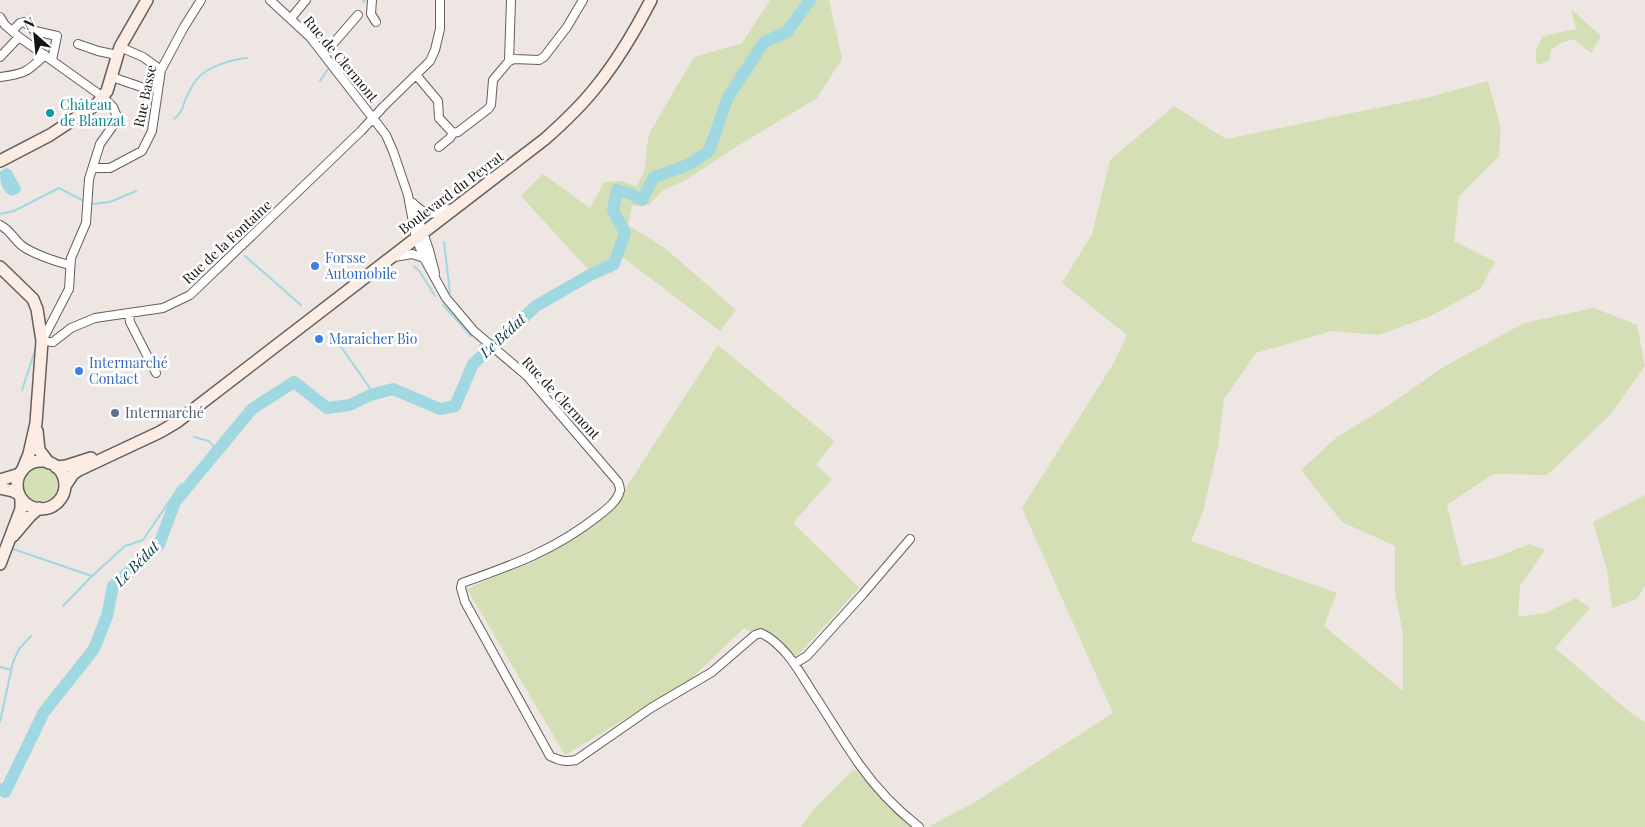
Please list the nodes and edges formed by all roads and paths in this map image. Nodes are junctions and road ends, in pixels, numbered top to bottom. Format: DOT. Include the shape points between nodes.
graph roads {
  1 [pos="147,0"];
  2 [pos="201,0"];
  3 [pos="270,0"];
  4 [pos="306,0"];
  5 [pos="372,0"];
  6 [pos="440,0"];
  7 [pos="511,0"];
  8 [pos="583,0"];
  9 [pos="651,0"];
  10 [pos="358,14"];
  11 [pos="0,17"];
  12 [pos="290,18"];
  13 [pos="376,22"];
  14 [pos="12,31"];
  15 [pos="35,31"];
  16 [pos="23,39"];
  17 [pos="78,44"];
  18 [pos="119,51"];
  19 [pos="324,54"];
  20 [pos="0,58"];
  21 [pos="48,58"];
  22 [pos="509,61"];
  23 [pos="161,70"];
  24 [pos="417,76"];
  25 [pos="0,77"];
  26 [pos="112,77"];
  27 [pos="103,97"];
  28 [pos="374,118"];
  29 [pos="453,134"];
  30 [pos="439,147"];
  31 [pos="0,161"];
  32 [pos="93,168"];
  33 [pos="408,195"];
  34 [pos="413,203"];
  35 [pos="460,205"];
  36 [pos="0,225"];
  37 [pos="420,235"];
  38 [pos="392,257"];
  39 [pos="424,258"];
  40 [pos="70,265"];
  41 [pos="3,274"];
  42 [pos="438,284"];
  43 [pos="129,313"];
  44 [pos="42,341"];
  45 [pos="156,373"];
  46 [pos="210,395"];
  47 [pos="36,423"];
  48 [pos="53,464"];
  49 [pos="21,473"];
  50 [pos="0,480"];
  51 [pos="65,486"];
  52 [pos="0,488"];
  53 [pos="20,496"];
  54 [pos="39,508"];
  55 [pos="910,539"];
  56 [pos="9,541"];
  57 [pos="0,564"];
  58 [pos="794,664"];
  59 [pos="919,827"];
  1 -- 18 [label="main road"];
  2 -- 23 [label="street, Rue Basse"];
  3 -- 12 [label="street, Rue de Clermont"];
  4 -- 12 [label="street"];
  5 -- 13 [label="street" via="370,14"];
  6 -- 24 [label="street, Rue de la Fontaine" via="436,50"];
  7 -- 22 [label="street"];
  8 -- 22 [label="street" via="544,58"];
  9 -- 35 [label="main road, Boulevard du Peyrat" via="620,55 573,113"];
  10 -- 19 [label="street"];
  11 -- 14 [label="street"];
  12 -- 19 [label="street, Rue de Clermont"];
  14 -- 15 [label="street" via="24,22"];
  14 -- 16 [label="street"];
  15 -- 16 [label="street"];
  15 -- 21 [label="street" via="57,36"];
  16 -- 20 [label="street"];
  16 -- 21 [label="street"];
  17 -- 18 [label="street" via="98,51"];
  18 -- 23 [label="street" via="143,57"];
  18 -- 26 [label="main road"];
  19 -- 28 [label="street, Rue de Clermont"];
  21 -- 25 [label="street" via="28,71"];
  21 -- 27 [label="street"];
  22 -- 29 [label="street" via="493,80 488,109"];
  23 -- 26 [label="street" via="147,89"];
  23 -- 32 [label="street, Rue Basse" via="152,131 142,151 110,168"];
  24 -- 28 [label="street, Rue de la Fontaine"];
  24 -- 29 [label="street" via="438,101 439,118"];
  26 -- 27 [label="main road"];
  27 -- 31 [label="main road" via="61,128"];
  27 -- 32 [label="street" via="116,114 112,128 100,144"];
  28 -- 33 [label="street, Rue de Clermont" via="393,150"];
  28 -- 43 [label="street, Rue de la Fontaine" via="190,295 163,308"];
  29 -- 30 [label="street"];
  32 -- 40 [label="street" via="88,187 86,223"];
  33 -- 34 [label="street, Rue de Clermont"];
  33 -- 37 [label="street, Rue de Clermont"];
  34 -- 35 [label="street" via="423,213 432,214"];
  34 -- 37 [label="street, Rue de Clermont"];
  35 -- 37 [label="main road, Boulevard du Peyrat"];
  36 -- 40 [label="street" via="10,231 21,245"];
  37 -- 38 [label="main road, Boulevard du Peyrat"];
  37 -- 39 [label="street, Rue de Clermont"];
  37 -- 42 [label="street"];
  38 -- 39 [label="street" via="412,254"];
  38 -- 46 [label="main road, Boulevard du Peyrat"];
  39 -- 42 [label="street, Rue de Clermont"];
  40 -- 44 [label="street" via="69,289"];
  41 -- 44 [label="main road" via="33,299"];
  42 -- 58 [label="street, Rue de Clermont" via="461,316 527,376 618,482 620,491 615,501 570,536 513,564 462,583 465,602 550,756 560,761 576,760 651,708 712,672 755,635 767,636"];
  43 -- 44 [label="street, Rue de la Fontaine" via="95,318 70,328 52,342"];
  43 -- 45 [label="street" via="130,322"];
  44 -- 47 [label="main road"];
  46 -- 48 [label="main road, Boulevard du Peyrat" via="158,426 94,457 66,466"];
  46 -- 51 [label="main road, Boulevard du Peyrat" via="160,432 73,474"];
  47 -- 48 [label="main road" via="39,450"];
  47 -- 49 [label="main road"];
  48 -- 49 [label="main road" via="43,461 31,463"];
  48 -- 51 [label="main road" via="63,475"];
  49 -- 50 [label="main road"];
  49 -- 53 [label="main road" via="17,484"];
  51 -- 54 [label="main road" via="59,500 50,507"];
  52 -- 53 [label="main road"];
  53 -- 54 [label="main road" via="32,507"];
  53 -- 56 [label="main road" via="21,509"];
  54 -- 56 [label="main road"];
  55 -- 58 [label="street" via="807,656"];
  56 -- 57 [label="main road"];
  58 -- 59 [label="street" via="859,764 901,813"];
}
